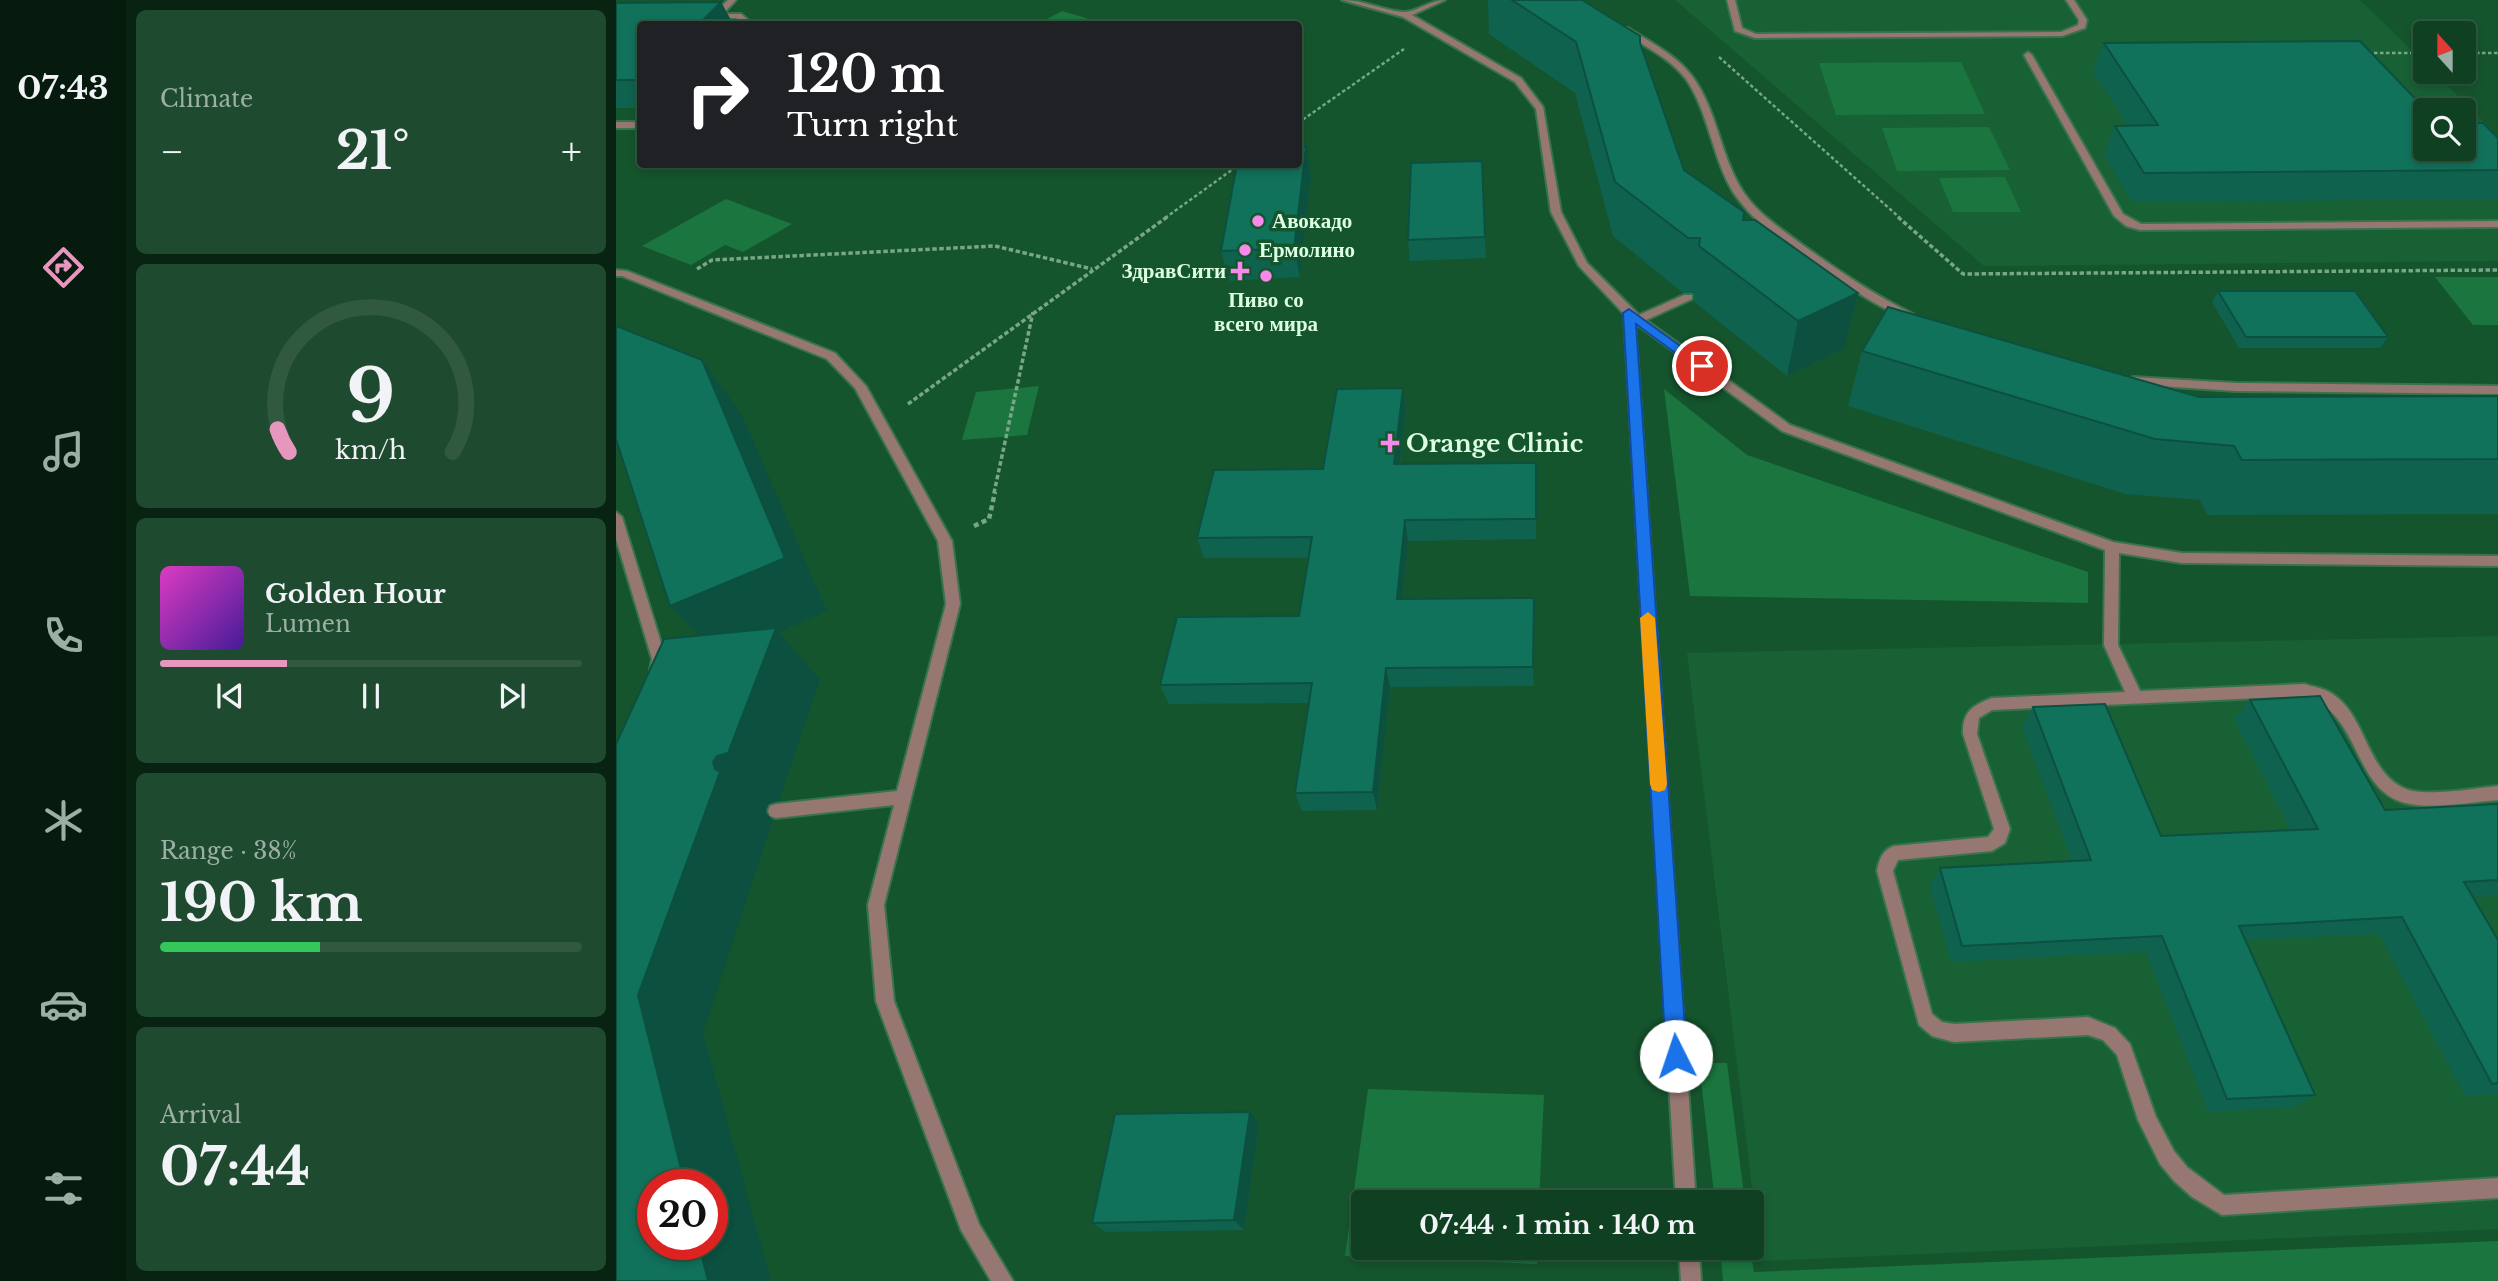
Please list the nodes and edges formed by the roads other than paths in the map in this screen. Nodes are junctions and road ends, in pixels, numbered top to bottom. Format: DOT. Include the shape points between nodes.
graph roads {
  1 [pos="732,0"];
  2 [pos="1346,0"];
  3 [pos="1441,0"];
  4 [pos="1731,0"];
  5 [pos="2070,0"];
  6 [pos="1406,15"];
  7 [pos="703,16"];
  8 [pos="716,16"];
  9 [pos="745,21"];
  10 [pos="1612,21"];
  11 [pos="2028,55"];
  12 [pos="616,125"];
  13 [pos="637,125"];
  14 [pos="2498,224"];
  15 [pos="616,273"];
  16 [pos="1688,297"];
  17 [pos="1634,317"];
  18 [pos="1927,323"];
  19 [pos="2115,377"];
  20 [pos="2498,390"];
  21 [pos="616,517"];
  22 [pos="2112,547"];
  23 [pos="2498,561"];
  24 [pos="654,684"];
  25 [pos="2135,697"];
  26 [pos="2498,793"];
  27 [pos="904,797"];
  28 [pos="776,811"];
  29 [pos="2498,1188"];
  30 [pos="1685,1190"];
  31 [pos="1690,1260"];
  32 [pos="1003,1281"];
  33 [pos="1691,1281"];
  1 -- 8 [label="lane"];
  2 -- 6 [label="lane"];
  3 -- 6 [label="lane"];
  4 -- 5 [label="lane" via="1738,29 1755,36 2062,34 2082,26"];
  6 -- 17 [label="lane" via="1518,80 1540,109 1556,212 1583,264"];
  7 -- 8 [label="lane"];
  8 -- 9 [label="lane" via="738,16"];
  10 -- 18 [label="lane" via="1687,76 1699,93 1741,196 1793,248 1882,304"];
  11 -- 14 [label="lane" via="2119,216 2130,224"];
  12 -- 13 [label="lane"];
  15 -- 27 [label="lane" via="831,356 860,386 882,423 945,541 953,604"];
  16 -- 17 [label="lane"];
  17 -- 22 [label="lane" via="1786,428"];
  17 -- 30 [label="lane"];
  19 -- 20 [label="lane" via="2140,383 2236,387"];
  21 -- 24 [label="lane" via="659,659"];
  22 -- 23 [label="lane" via="2182,558"];
  22 -- 25 [label="lane" via="2111,645"];
  25 -- 26 [label="lane" via="2319,692 2340,707 2381,778 2394,791 2409,797"];
  25 -- 29 [label="lane" via="1992,704 1976,709 1969,720 1970,734 2002,829 1999,838 1992,844 1894,853 1886,861 1925,1018 1938,1030 1955,1033 2105,1030 2124,1049 2159,1149 2177,1173 2222,1205"];
  27 -- 28 [label="lane"];
  27 -- 32 [label="lane" via="876,905 885,1001 971,1230"];
  31 -- 33 [label="lane"];
}
